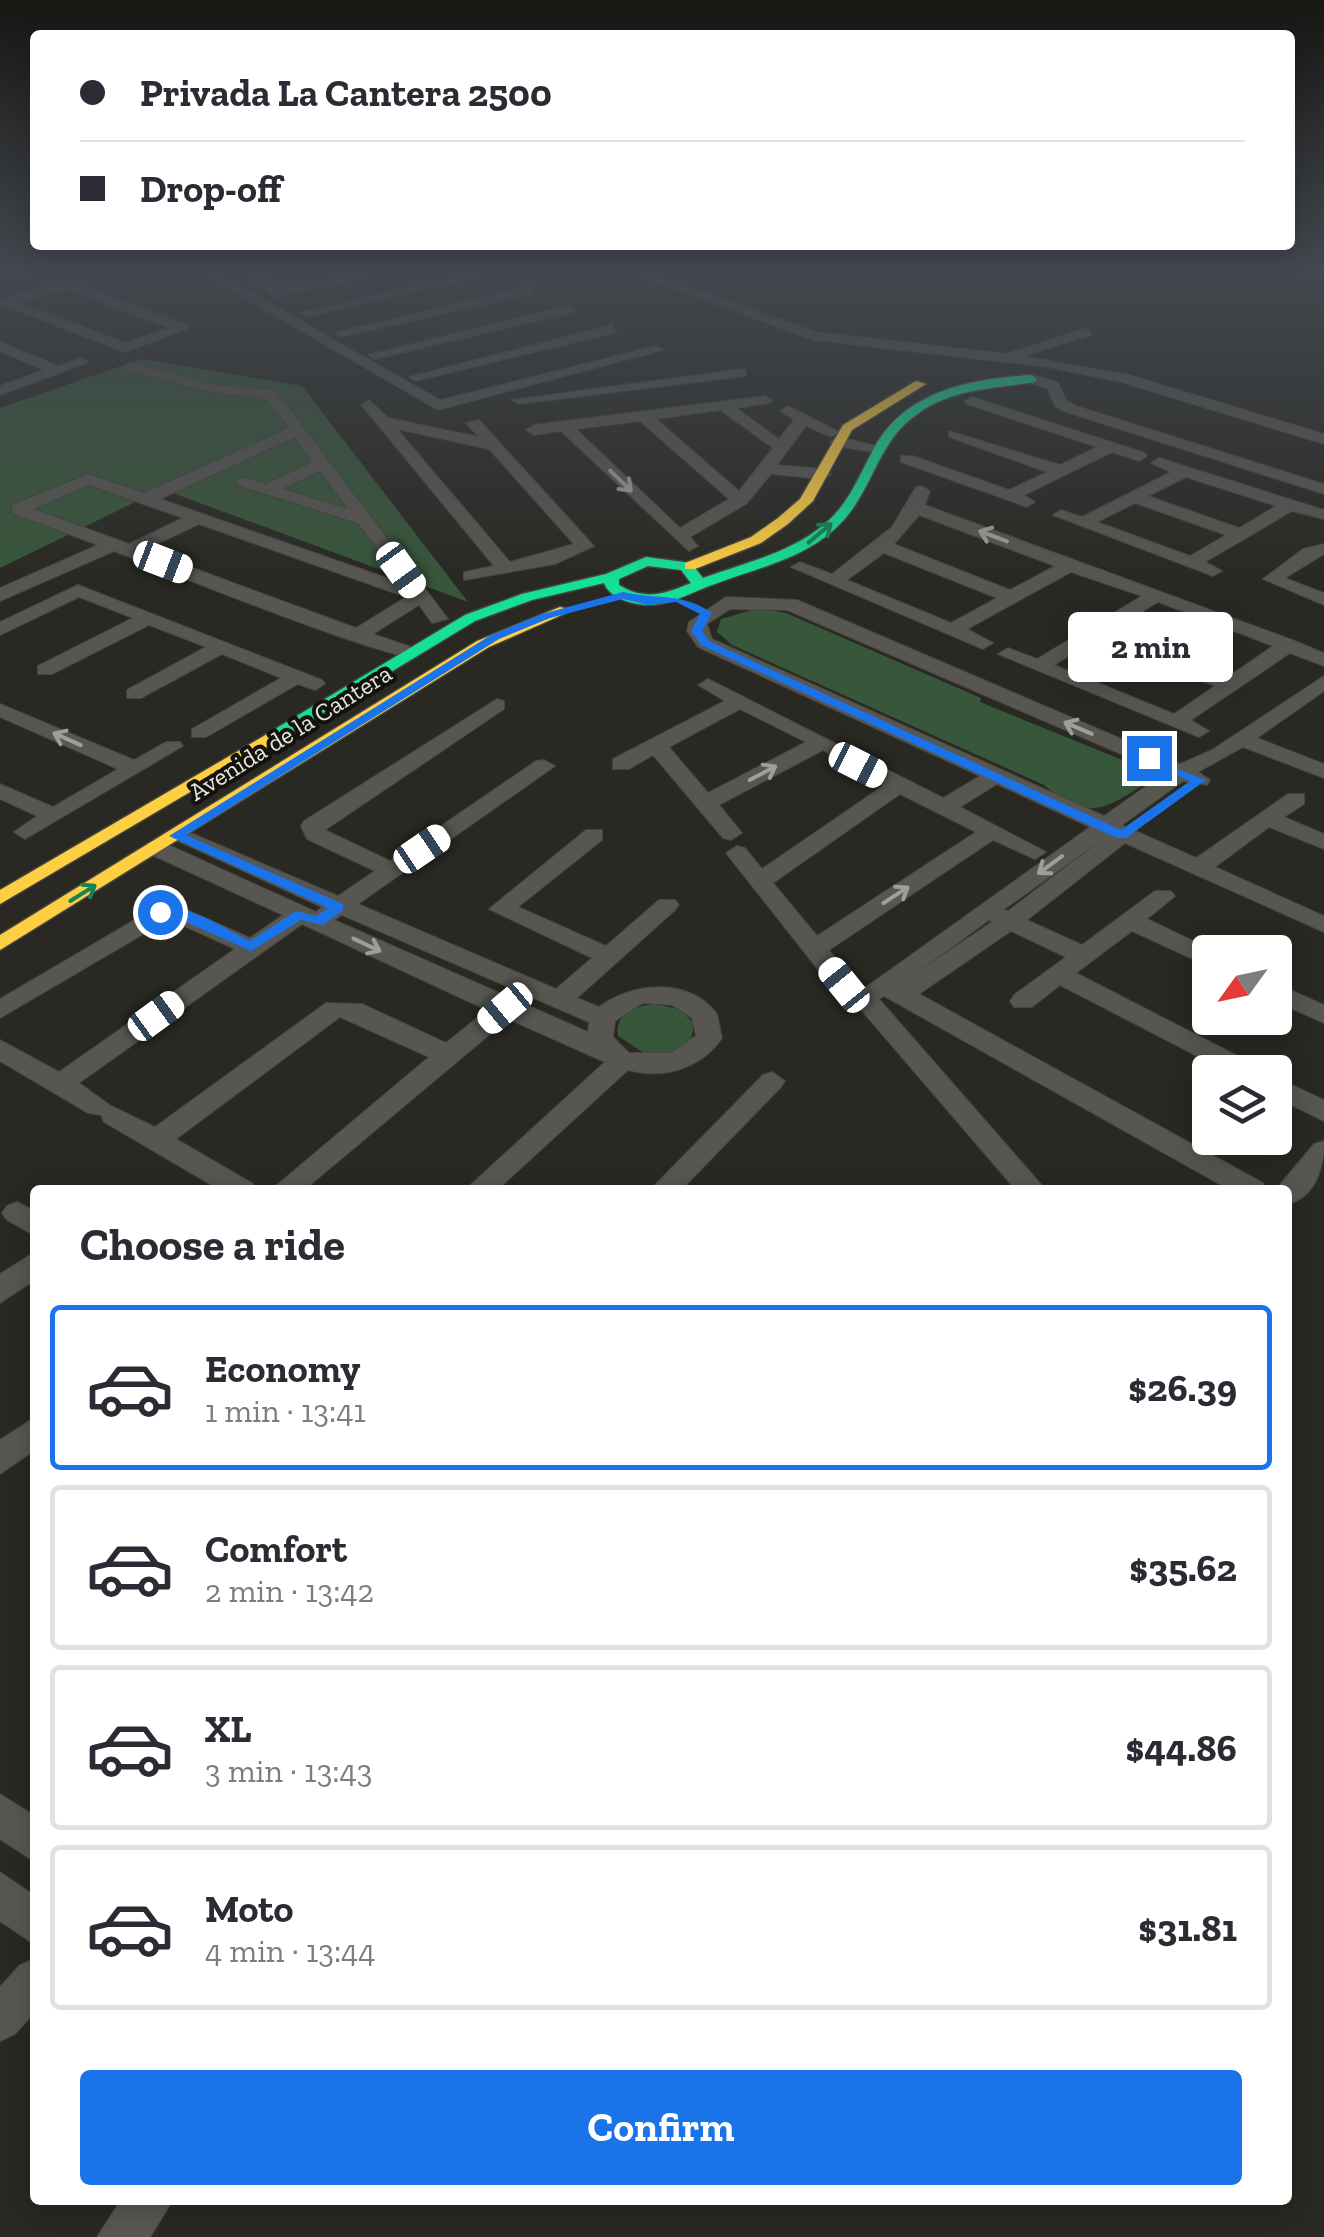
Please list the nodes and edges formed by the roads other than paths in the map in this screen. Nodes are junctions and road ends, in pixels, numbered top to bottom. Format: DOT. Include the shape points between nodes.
graph roads {
  1 [pos="43,375"];
  2 [pos="164,375"];
  3 [pos="399,375"];
  4 [pos="556,375"];
  5 [pos="938,375"];
  6 [pos="1012,375"];
  7 [pos="1105,375"];
  8 [pos="1032,378"];
  9 [pos="0,391"];
  10 [pos="765,400"];
  11 [pos="455,401"];
  12 [pos="972,402"];
  13 [pos="369,405"];
  14 [pos="722,405"];
  15 [pos="992,408"];
  16 [pos="643,416"];
  17 [pos="804,418"];
  18 [pos="382,421"];
  19 [pos="474,423"];
  20 [pos="564,426"];
  21 [pos="1127,427"];
  22 [pos="300,429"];
  23 [pos="534,430"];
  24 [pos="834,436"];
  25 [pos="1324,438"];
  26 [pos="1101,444"];
  27 [pos="778,445"];
  28 [pos="496,446"];
  29 [pos="878,448"];
  30 [pos="942,451"];
  31 [pos="1139,456"];
  32 [pos="908,459"];
  33 [pos="1159,462"];
  34 [pos="323,463"];
  35 [pos="766,469"];
  36 [pos="1060,471"];
  37 [pos="1185,471"];
  38 [pos="823,474"];
  39 [pos="1296,480"];
  40 [pos="243,482"];
  41 [pos="1324,488"];
  42 [pos="268,490"];
  43 [pos="1009,496"];
  44 [pos="1134,497"];
  45 [pos="1265,497"];
  46 [pos="145,498"];
  47 [pos="740,500"];
  48 [pos="1027,502"];
  49 [pos="1290,505"];
  50 [pos="1061,515"];
  51 [pos="1321,516"];
  52 [pos="200,517"];
  53 [pos="364,518"];
  54 [pos="1083,523"];
  55 [pos="1240,534"];
  56 [pos="114,544"];
  57 [pos="883,546"];
  58 [pos="1318,548"];
  59 [pos="540,562"];
  60 [pos="1190,563"];
  61 [pos="1070,565"];
  62 [pos="504,566"];
  63 [pos="800,567"];
  64 [pos="688,570"];
  65 [pos="1212,571"];
  66 [pos="470,576"];
  67 [pos="835,580"];
  68 [pos="617,586"];
  69 [pos="566,587"];
  70 [pos="1,591"];
  71 [pos="1156,595"];
  72 [pos="420,596"];
  73 [pos="1011,597"];
  74 [pos="1324,599"];
  75 [pos="726,603"];
  76 [pos="43,608"];
  77 [pos="706,613"];
  78 [pos="918,616"];
  79 [pos="148,618"];
  80 [pos="0,628"];
  81 [pos="436,629"];
  82 [pos="952,630"];
  83 [pos="1097,632"];
  84 [pos="358,635"];
  85 [pos="874,640"];
  86 [pos="982,643"];
  87 [pos="1288,645"];
  88 [pos="221,647"];
  89 [pos="469,652"];
  90 [pos="410,653"];
  91 [pos="1008,654"];
  92 [pos="1324,660"];
  93 [pos="1039,666"];
  94 [pos="45,670"];
  95 [pos="1065,677"];
  96 [pos="1324,682"];
  97 [pos="1230,684"];
  98 [pos="708,685"];
  99 [pos="134,694"];
  100 [pos="818,695"];
  101 [pos="1299,699"];
  102 [pos="740,701"];
  103 [pos="1020,703"];
  104 [pos="497,705"];
  105 [pos="1324,709"];
  106 [pos="0,710"];
  107 [pos="775,719"];
  108 [pos="1175,722"];
  109 [pos="1199,732"];
  110 [pos="199,733"];
  111 [pos="1242,738"];
  112 [pos="821,743"];
  113 [pos="656,745"];
  114 [pos="174,746"];
  115 [pos="621,764"];
  116 [pos="544,766"];
  117 [pos="134,768"];
  118 [pos="1324,772"];
  119 [pos="988,774"];
  120 [pos="1190,776"];
  121 [pos="898,784"];
  122 [pos="0,792"];
  123 [pos="1296,800"];
  124 [pos="705,803"];
  125 [pos="940,805"];
  126 [pos="51,814"];
  127 [pos="1267,818"];
  128 [pos="992,831"];
  129 [pos="1112,831"];
  130 [pos="24,832"];
  131 [pos="594,835"];
  132 [pos="166,842"];
  133 [pos="1324,842"];
  134 [pos="1034,852"];
  135 [pos="1198,868"];
  136 [pos="392,870"];
  137 [pos="759,882"];
  138 [pos="1163,896"];
  139 [pos="0,898"];
  140 [pos="668,905"];
  141 [pos="319,914"];
  142 [pos="998,916"];
  143 [pos="1128,920"];
  144 [pos="1324,925"];
  145 [pos="0,944"];
  146 [pos="251,947"];
  147 [pos="814,948"];
  148 [pos="1192,950"];
  149 [pos="607,955"];
  150 [pos="1083,955"];
  151 [pos="1058,974"];
  152 [pos="844,985"];
  153 [pos="886,998"];
  154 [pos="1292,999"];
  155 [pos="560,1000"];
  156 [pos="1023,1001"];
  157 [pos="505,1008"];
  158 [pos="0,1010"];
  159 [pos="1324,1014"];
  160 [pos="602,1018"];
  161 [pos="0,1049"];
  162 [pos="615,1054"];
  163 [pos="448,1055"];
  164 [pos="1215,1055"];
  165 [pos="772,1081"];
  166 [pos="60,1084"];
  167 [pos="1292,1095"];
  168 [pos="1324,1112"];
  169 [pos="156,1140"];
  170 [pos="1324,1151"];
  171 [pos="233,1185"];
  172 [pos="291,1185"];
  173 [pos="484,1185"];
  174 [pos="669,1185"];
  175 [pos="1028,1185"];
  176 [pos="1243,1185"];
  177 [pos="1292,1189"];
  178 [pos="30,1267"];
  179 [pos="0,1291"];
  180 [pos="30,1434"];
  181 [pos="0,1460"];
  182 [pos="0,1813"];
  183 [pos="30,1838"];
  184 [pos="0,1893"];
  185 [pos="30,1920"];
  186 [pos="30,1986"];
  187 [pos="0,2019"];
  188 [pos="146,2205"];
  189 [pos="121,2237"];
  1 -- 9 [label="street"];
  2 -- 22 [label="street" via="271,394"];
  3 -- 11 [label="street" via="433,404"];
  4 -- 11 [label="street"];
  5 -- 24 [label="street"];
  6 -- 8 [label="street"];
  7 -- 25 [label="street"];
  8 -- 21 [label="street" via="1053,386 1071,409"];
  8 -- 29 [label="street" via="962,386 905,416"];
  10 -- 11 [label="street" via="739,380 469,406"];
  10 -- 14 [label="street"];
  10 -- 17 [label="street"];
  12 -- 15 [label="street"];
  13 -- 18 [label="street"];
  14 -- 16 [label="street"];
  14 -- 27 [label="street"];
  15 -- 26 [label="street"];
  15 -- 30 [label="street"];
  16 -- 20 [label="street"];
  16 -- 47 [label="street"];
  17 -- 24 [label="street"];
  17 -- 27 [label="street"];
  18 -- 28 [label="street"];
  18 -- 62 [label="street"];
  19 -- 28 [label="street"];
  20 -- 23 [label="street"];
  20 -- 64 [label="street, one-way"];
  21 -- 26 [label="street"];
  21 -- 39 [label="street"];
  22 -- 34 [label="street"];
  22 -- 46 [label="street"];
  24 -- 29 [label="street"];
  24 -- 38 [label="street"];
  26 -- 31 [label="street"];
  26 -- 36 [label="street"];
  27 -- 35 [label="street"];
  28 -- 59 [label="street" via="582,540 581,550"];
  64 -- 29 [label="street, one-way" via="758,569 815,538 854,501"];
  30 -- 32 [label="street"];
  30 -- 36 [label="street"];
  30 -- 43 [label="street"];
  33 -- 37 [label="street"];
  34 -- 42 [label="street"];
  34 -- 53 [label="street"];
  35 -- 38 [label="street"];
  35 -- 47 [label="street"];
  36 -- 43 [label="street"];
  37 -- 44 [label="street"];
  37 -- 45 [label="street"];
  38 -- 64 [label="street" via="806,502 756,540"];
  39 -- 41 [label="street"];
  39 -- 45 [label="street"];
  40 -- 42 [label="street"];
  42 -- 53 [label="street"];
  43 -- 48 [label="street"];
  44 -- 54 [label="street"];
  44 -- 55 [label="street"];
  45 -- 49 [label="street"];
  46 -- 52 [label="street"];
  46 -- 56 [label="street" via="88,479 18,509"];
  47 -- 64 [label="street"];
  49 -- 51 [label="street"];
  49 -- 55 [label="street"];
  50 -- 54 [label="street"];
  52 -- 56 [label="street"];
  52 -- 72 [label="street"];
  53 -- 72 [label="street"];
  54 -- 60 [label="street"];
  55 -- 60 [label="street"];
  56 -- 70 [label="street"];
  56 -- 84 [label="street"];
  61 -- 57 [label="street, one-way" via="920,500"];
  57 -- 67 [label="street"];
  57 -- 73 [label="street"];
  58 -- 74 [label="street" via="1272,579"];
  59 -- 62 [label="street"];
  59 -- 69 [label="street"];
  60 -- 65 [label="street"];
  61 -- 71 [label="street"];
  61 -- 73 [label="street"];
  62 -- 66 [label="street"];
  63 -- 67 [label="street"];
  64 -- 68 [label="street" via="648,602"];
  64 -- 68 [label="street" via="649,561 624,566"];
  64 -- 75 [label="street"];
  64 -- 77 [label="street"];
  67 -- 78 [label="street"];
  68 -- 69 [label="street, Avenida de la Cantera"];
  68 -- 89 [label="street, Avenida de la Cantera"];
  69 -- 81 [label="street, Avenida de la Cantera"];
  70 -- 76 [label="street"];
  71 -- 83 [label="street"];
  71 -- 87 [label="street"];
  72 -- 81 [label="street"];
  72 -- 84 [label="street"];
  73 -- 82 [label="street"];
  75 -- 77 [label="street"];
  75 -- 85 [label="street" via="790,604"];
  76 -- 79 [label="street" via="78,590"];
  76 -- 80 [label="street"];
  77 -- 100 [label="street" via="696,631 705,643"];
  78 -- 82 [label="street"];
  78 -- 85 [label="street"];
  79 -- 88 [label="street"];
  79 -- 94 [label="street"];
  81 -- 89 [label="street"];
  81 -- 90 [label="street, Avenida de la Cantera"];
  82 -- 86 [label="street"];
  83 -- 93 [label="street"];
  83 -- 97 [label="street"];
  84 -- 90 [label="street"];
  85 -- 103 [label="street"];
  87 -- 92 [label="street"];
  87 -- 97 [label="street"];
  88 -- 99 [label="street"];
  88 -- 110 [label="street" via="306,681"];
  89 -- 132 [label="street, Avenida de la Cantera"];
  90 -- 139 [label="street, Avenida de la Cantera"];
  91 -- 93 [label="street"];
  93 -- 95 [label="street"];
  95 -- 103 [label="street"];
  95 -- 108 [label="street"];
  96 -- 101 [label="street"];
  97 -- 108 [label="street"];
  98 -- 102 [label="street"];
  100 -- 107 [label="street"];
  100 -- 119 [label="street"];
  101 -- 105 [label="street"];
  101 -- 111 [label="street"];
  102 -- 107 [label="street"];
  102 -- 113 [label="street"];
  120 -- 103 [label="street, one-way"];
  104 -- 136 [label="street" via="312,826 315,834"];
  117 -- 106 [label="street, one-way"];
  107 -- 112 [label="street"];
  108 -- 109 [label="street"];
  111 -- 118 [label="street"];
  111 -- 120 [label="street"];
  112 -- 121 [label="street"];
  124 -- 112 [label="street, one-way"];
  113 -- 115 [label="street"];
  113 -- 124 [label="street"];
  114 -- 117 [label="street"];
  116 -- 136 [label="street"];
  117 -- 126 [label="street"];
  119 -- 125 [label="street"];
  119 -- 129 [label="street"];
  120 -- 129 [label="street"];
  121 -- 125 [label="street"];
  121 -- 137 [label="street"];
  122 -- 126 [label="street"];
  123 -- 127 [label="street"];
  124 -- 137 [label="street"];
  125 -- 128 [label="street"];
  126 -- 130 [label="street"];
  127 -- 133 [label="street"];
  127 -- 135 [label="street"];
  128 -- 134 [label="street"];
  147 -- 128 [label="street, one-way"];
  129 -- 135 [label="street"];
  129 -- 142 [label="street"];
  131 -- 149 [label="street" via="500,910"];
  132 -- 141 [label="street"];
  132 -- 141 [label="street"];
  145 -- 132 [label="street, Avenida de la Cantera, one-way"];
  135 -- 144 [label="street"];
  136 -- 141 [label="street"];
  137 -- 147 [label="street"];
  138 -- 143 [label="street"];
  140 -- 149 [label="street"];
  141 -- 146 [label="street"];
  141 -- 155 [label="street"];
  141 -- 157 [label="street, one-way"];
  142 -- 150 [label="street"];
  142 -- 153 [label="street"];
  143 -- 148 [label="street"];
  143 -- 150 [label="street"];
  146 -- 158 [label="street" via="168,910"];
  146 -- 166 [label="street"];
  147 -- 152 [label="street"];
  149 -- 155 [label="street"];
  150 -- 151 [label="street"];
  151 -- 156 [label="street"];
  151 -- 164 [label="street"];
  153 -- 175 [label="street"];
  153 -- 176 [label="street"];
  154 -- 159 [label="street"];
  155 -- 160 [label="street"];
  157 -- 162 [label="street"];
  157 -- 163 [label="street"];
  160 -- 162 [label="street" via="600,1039"];
  160 -- 162 [label="street" via="625,1000 660,995 693,1005 710,1026 709,1038 690,1058 654,1066"];
  161 -- 166 [label="street"];
  162 -- 173 [label="street"];
  163 -- 169 [label="street" via="353,1010 334,1010"];
  163 -- 172 [label="street"];
  165 -- 174 [label="street"];
  166 -- 169 [label="street"];
  167 -- 168 [label="street"];
  169 -- 171 [label="street"];
  170 -- 177 [label="street"];
  178 -- 179 [label="street"];
  180 -- 181 [label="street"];
  182 -- 183 [label="street"];
  184 -- 185 [label="street"];
  186 -- 187 [label="street"];
  188 -- 189 [label="street"];
}
